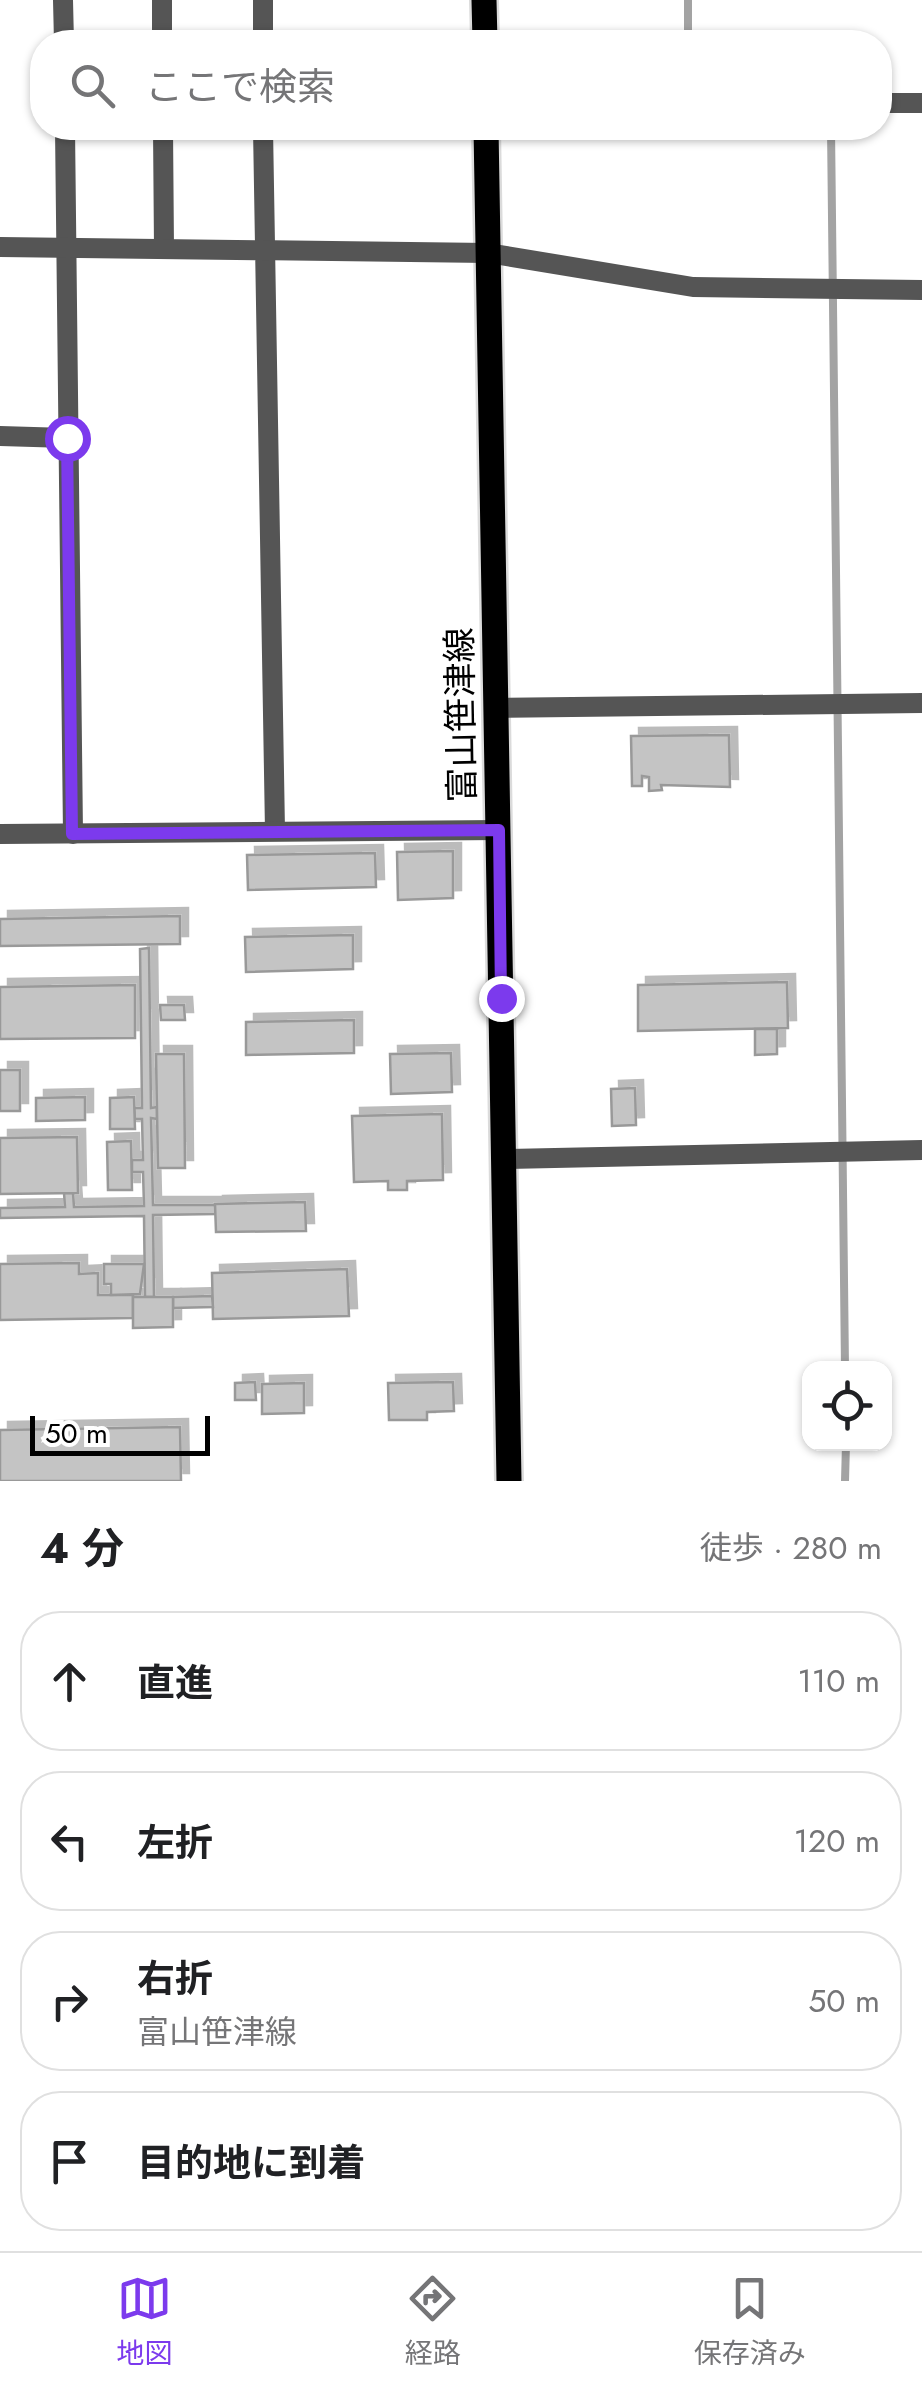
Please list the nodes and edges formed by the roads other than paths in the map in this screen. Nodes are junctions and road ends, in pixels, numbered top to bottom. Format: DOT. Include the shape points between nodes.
graph roads {
  1 [pos="63,0"];
  2 [pos="162,0"];
  3 [pos="263,0"];
  4 [pos="484,0"];
  5 [pos="64,30"];
  6 [pos="162,30"];
  7 [pos="263,30"];
  8 [pos="485,30"];
  9 [pos="922,103"];
  10 [pos="892,104"];
  11 [pos="65,140"];
  12 [pos="163,140"];
  13 [pos="263,140"];
  14 [pos="486,140"];
  15 [pos="67,246"];
  16 [pos="0,247"];
  17 [pos="164,249"];
  18 [pos="263,251"];
  19 [pos="488,253"];
  20 [pos="922,290"];
  21 [pos="0,436"];
  22 [pos="67,438"];
  23 [pos="922,703"];
  24 [pos="496,708"];
  25 [pos="499,830"];
  26 [pos="275,831"];
  27 [pos="0,834"];
  28 [pos="72,834"];
  29 [pos="922,1150"];
  30 [pos="504,1158"];
  31 [pos="509,1481"];
  1 -- 5 [label="street"];
  2 -- 6 [label="street"];
  3 -- 7 [label="street"];
  4 -- 8 [label="main road"];
  9 -- 10 [label="street"];
  11 -- 15 [label="street"];
  12 -- 17 [label="street"];
  13 -- 18 [label="street"];
  14 -- 19 [label="main road, 富山笹津線"];
  15 -- 16 [label="street"];
  15 -- 17 [label="street"];
  15 -- 22 [label="street"];
  17 -- 18 [label="street"];
  18 -- 19 [label="street"];
  18 -- 26 [label="street"];
  19 -- 20 [label="street" via="693,287"];
  19 -- 24 [label="main road, 富山笹津線"];
  21 -- 22 [label="street"];
  22 -- 28 [label="street"];
  23 -- 24 [label="street"];
  24 -- 25 [label="main road, 富山笹津線"];
  25 -- 26 [label="street"];
  25 -- 30 [label="main road, 富山笹津線"];
  26 -- 28 [label="street"];
  27 -- 28 [label="street"];
  29 -- 30 [label="street"];
  30 -- 31 [label="main road, 富山笹津線"];
}
